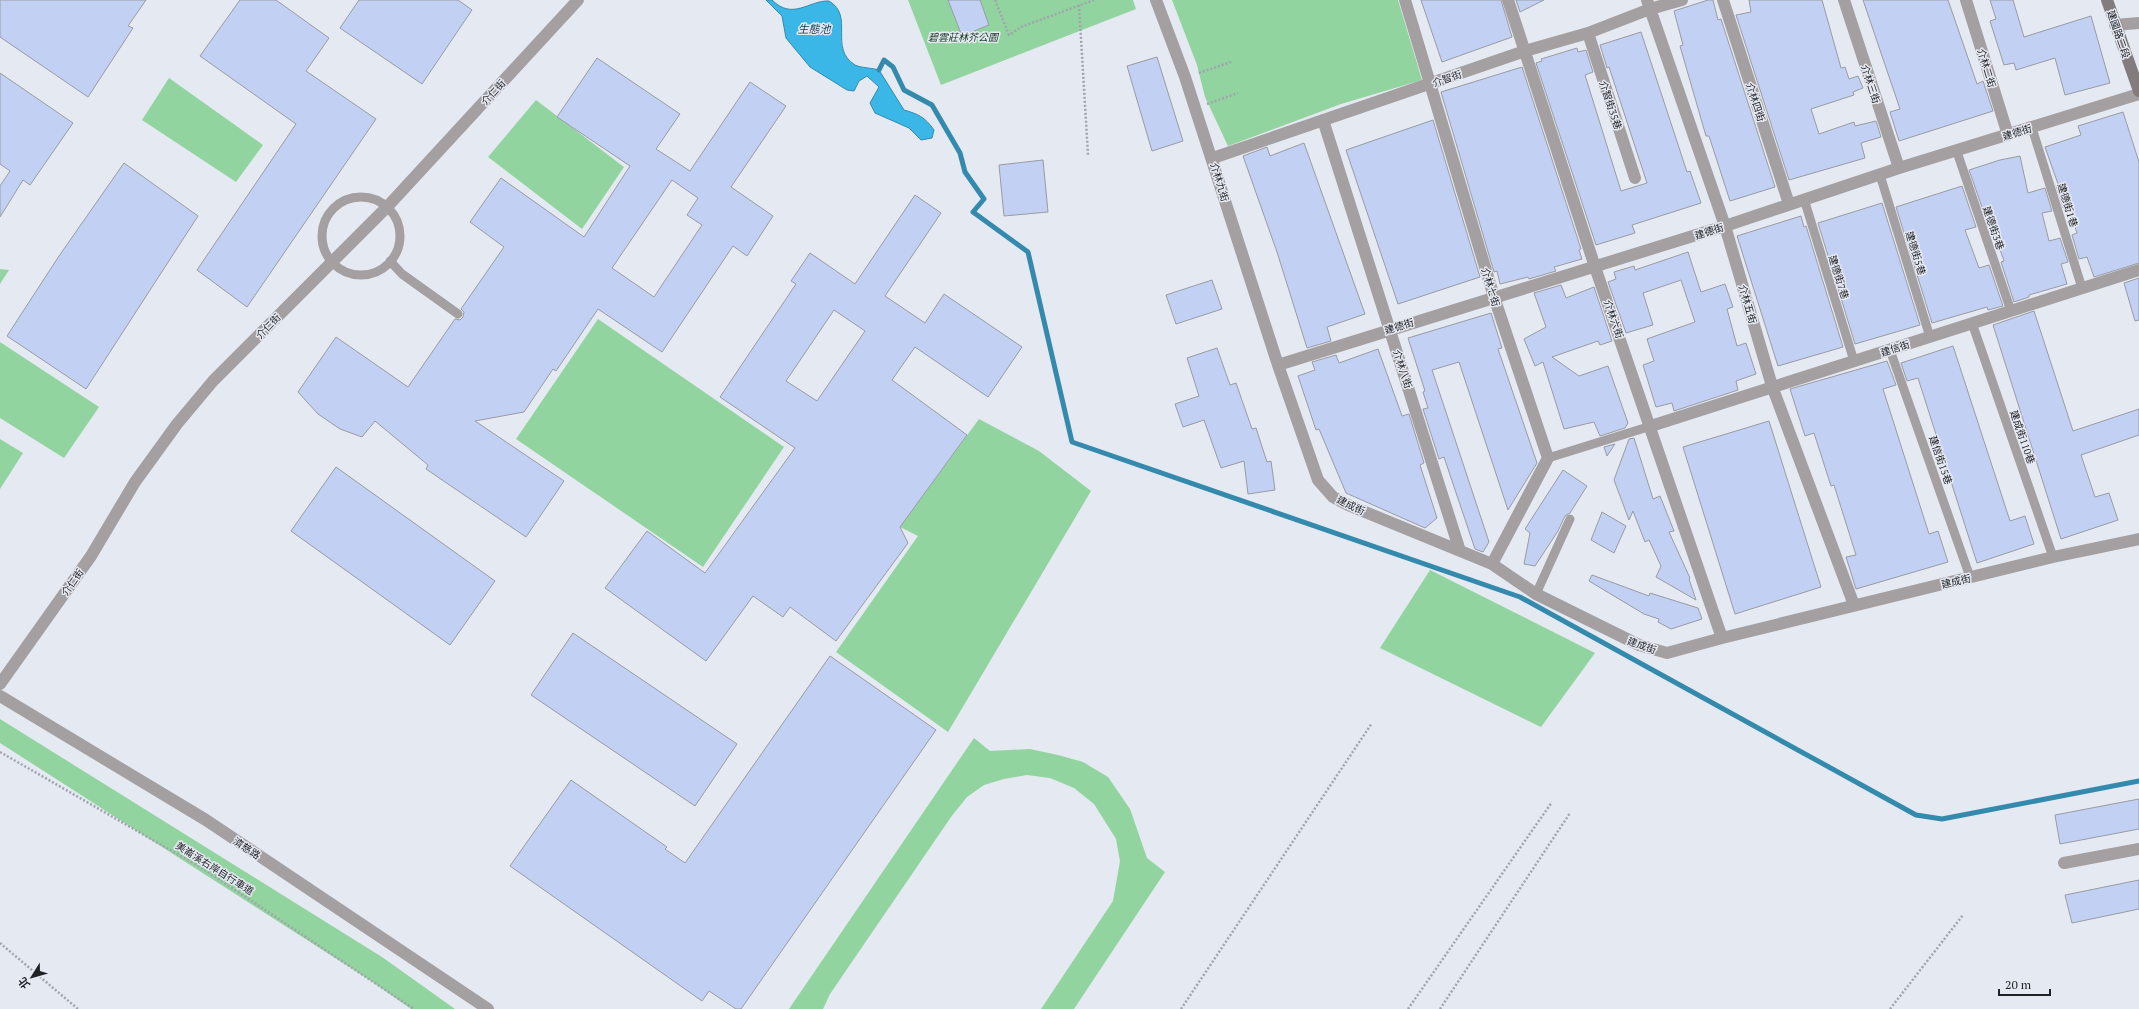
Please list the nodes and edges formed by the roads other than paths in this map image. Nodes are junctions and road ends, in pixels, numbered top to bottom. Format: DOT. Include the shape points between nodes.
graph roads {
  1 [pos="578,0"];
  2 [pos="1156,0"];
  3 [pos="1405,0"];
  4 [pos="1508,0"];
  5 [pos="1682,0"];
  6 [pos="1723,0"];
  7 [pos="1844,0"];
  8 [pos="1966,0"];
  9 [pos="2107,0"];
  10 [pos="1649,5"];
  11 [pos="2139,23"];
  12 [pos="2115,25"];
  13 [pos="1588,32"];
  14 [pos="1525,51"];
  15 [pos="1430,85"];
  16 [pos="2139,93"];
  17 [pos="1323,120"];
  18 [pos="2032,128"];
  19 [pos="2008,135"];
  20 [pos="1957,152"];
  21 [pos="1212,158"];
  22 [pos="1899,168"];
  23 [pos="1880,175"];
  24 [pos="1635,178"];
  25 [pos="1804,200"];
  26 [pos="1789,204"];
  27 [pos="387,207"];
  28 [pos="1725,226"];
  29 [pos="390,261"];
  30 [pos="332,262"];
  31 [pos="1596,267"];
  32 [pos="2139,270"];
  33 [pos="2082,288"];
  34 [pos="1494,297"];
  35 [pos="2011,311"];
  36 [pos="458,314"];
  37 [pos="1972,323"];
  38 [pos="1390,329"];
  39 [pos="1930,337"];
  40 [pos="1890,350"];
  41 [pos="1854,361"];
  42 [pos="1278,365"];
  43 [pos="1772,386"];
  44 [pos="1651,426"];
  45 [pos="1548,458"];
  46 [pos="1570,519"];
  47 [pos="2139,539"];
  48 [pos="1460,551"];
  49 [pos="2053,557"];
  50 [pos="1492,564"];
  51 [pos="1970,577"];
  52 [pos="1536,594"];
  53 [pos="1854,605"];
  54 [pos="1722,638"];
  55 [pos="0,684"];
  56 [pos="0,696"];
  57 [pos="2139,849"];
  58 [pos="2064,863"];
  59 [pos="488,1009"];
  1 -- 27 [label="street, 介仁街"];
  2 -- 21 [label="street, 介林九街"];
  3 -- 15 [label="street, 介林七街"];
  4 -- 14 [label="street, 介林六街"];
  5 -- 10 [label="street, 介智街"];
  6 -- 26 [label="street, 介林四街"];
  7 -- 22 [label="street, 介林三街"];
  8 -- 19 [label="street, 介林二街"];
  9 -- 12 [label="street, 建國路二段"];
  10 -- 13 [label="street, 介智街"];
  10 -- 28 [label="street, 介林五街"];
  11 -- 12 [label="street"];
  12 -- 16 [label="street, 建國路二段"];
  13 -- 14 [label="street, 介智街"];
  13 -- 24 [label="street, 介智街35巷"];
  14 -- 15 [label="street, 介智街"];
  14 -- 31 [label="street, 介林六街"];
  15 -- 17 [label="street, 介智街"];
  15 -- 34 [label="street, 介林七街"];
  16 -- 18 [label="street, 建德街"];
  17 -- 21 [label="street, 介智街"];
  17 -- 38 [label="street, 介林八街"];
  18 -- 19 [label="street, 建德街"];
  18 -- 33 [label="lane, 建德街1巷"];
  19 -- 20 [label="street, 建德街"];
  20 -- 22 [label="street, 建德街"];
  20 -- 35 [label="lane, 建德街3巷"];
  21 -- 42 [label="street, 介林九街"];
  22 -- 23 [label="street, 建德街"];
  23 -- 25 [label="street, 建德街"];
  23 -- 39 [label="lane, 建德街5巷"];
  25 -- 26 [label="street, 建德街"];
  25 -- 41 [label="lane, 建德街7巷"];
  26 -- 28 [label="street, 建德街"];
  27 -- 29 [label="lane" via="395,216 400,235 396,253"];
  27 -- 30 [label="street, 介仁街"];
  27 -- 30 [label="lane" via="376,200 363,197 350,198 338,204 329,213 323,225 325,251"];
  28 -- 31 [label="street, 建德街"];
  28 -- 43 [label="street, 介林五街"];
  29 -- 30 [label="lane" via="379,271 366,275 354,275"];
  29 -- 36 [label="lane" via="402,274"];
  30 -- 55 [label="street, 介仁街" via="213,381 177,424 135,482 90,556"];
  31 -- 34 [label="street, 建德街"];
  31 -- 44 [label="street, 介林六街"];
  32 -- 33 [label="street, 建信街"];
  33 -- 35 [label="street, 建信街"];
  34 -- 38 [label="street, 建德街"];
  34 -- 45 [label="street, 介林七街"];
  35 -- 37 [label="street, 建信街"];
  37 -- 39 [label="street, 建信街"];
  37 -- 49 [label="lane, 建成街110巷"];
  38 -- 42 [label="street, 建德街"];
  38 -- 48 [label="street, 介林八街"];
  39 -- 40 [label="street, 建信街"];
  40 -- 41 [label="street, 建信街"];
  40 -- 51 [label="lane, 建信街15巷"];
  41 -- 43 [label="street, 建信街"];
  42 -- 48 [label="street, 建成街" via="1318,480 1333,497"];
  43 -- 44 [label="street, 建信街"];
  43 -- 53 [label="street, 介林五街"];
  44 -- 45 [label="lane"];
  44 -- 54 [label="street, 介林六街"];
  45 -- 50 [label="street"];
  46 -- 52 [label="lane"];
  47 -- 49 [label="street, 建成街"];
  48 -- 50 [label="street, 建成街"];
  49 -- 51 [label="street, 建成街"];
  50 -- 52 [label="street, 建成街"];
  51 -- 53 [label="street, 建成街"];
  52 -- 54 [label="street, 建成街" via="1639,645 1667,653"];
  53 -- 54 [label="street, 建成街"];
  56 -- 59 [label="street, 濟慈路" via="206,820"];
  57 -- 58 [label="street"];
}
